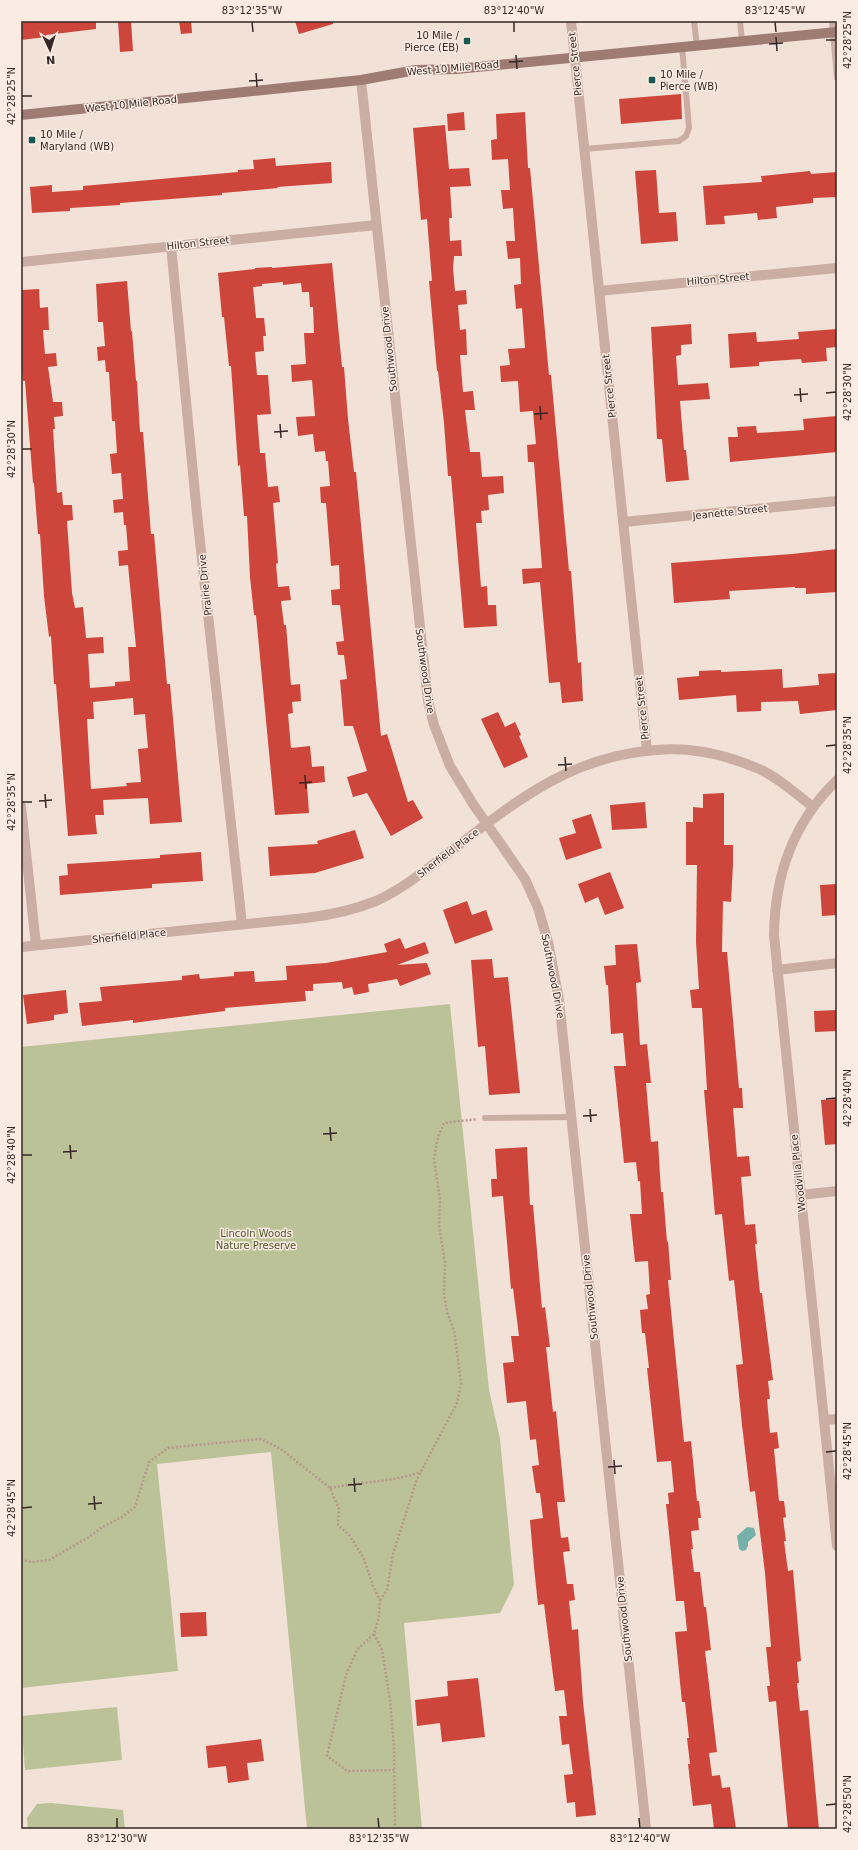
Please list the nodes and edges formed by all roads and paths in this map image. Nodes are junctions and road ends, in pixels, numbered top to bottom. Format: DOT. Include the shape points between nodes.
graph roads {
  1 [pos="571,21"];
  2 [pos="694,21"];
  3 [pos="740,21"];
  4 [pos="832,21"];
  5 [pos="835,32"];
  6 [pos="742,41"];
  7 [pos="682,46"];
  8 [pos="697,46"];
  9 [pos="574,57"];
  10 [pos="837,78"];
  11 [pos="361,80"];
  12 [pos="21,115"];
  13 [pos="584,149"];
  14 [pos="376,225"];
  15 [pos="170,246"];
  16 [pos="21,262"];
  17 [pos="837,268"];
  18 [pos="599,291"];
  19 [pos="837,501"];
  20 [pos="623,522"];
  21 [pos="646,750"];
  22 [pos="837,780"];
  23 [pos="21,806"];
  24 [pos="813,807"];
  25 [pos="487,824"];
  26 [pos="242,924"];
  27 [pos="36,945"];
  28 [pos="21,947"];
  29 [pos="837,963"];
  30 [pos="777,970"];
  31 [pos="571,1117"];
  32 [pos="485,1118"];
  33 [pos="837,1191"];
  34 [pos="801,1195"];
  35 [pos="837,1419"];
  36 [pos="824,1420"];
  37 [pos="421,1472"];
  38 [pos="330,1488"];
  39 [pos="837,1546"];
  40 [pos="21,1560"];
  41 [pos="380,1600"];
  42 [pos="374,1634"];
  43 [pos="394,1770"];
  44 [pos="394,1829"];
  45 [pos="646,1829"];
  1 -- 9 [label="street, Pierce Street"];
  2 -- 8 [label="lane"];
  3 -- 6 [label="lane"];
  4 -- 5 [label="lane"];
  5 -- 6 [label="main road, West 10 Mile Road"];
  5 -- 10 [label="lane"];
  6 -- 8 [label="main road, West 10 Mile Road"];
  7 -- 8 [label="main road, West 10 Mile Road"];
  7 -- 9 [label="main road, West 10 Mile Road"];
  7 -- 13 [label="lane" via="690,128 686,136 679,141"];
  9 -- 11 [label="main road, West 10 Mile Road" via="457,69 416,70"];
  9 -- 13 [label="street, Pierce Street"];
  11 -- 12 [label="main road, West 10 Mile Road"];
  11 -- 14 [label="street, Southwood Drive"];
  13 -- 18 [label="street, Pierce Street"];
  14 -- 15 [label="street, Hilton Street"];
  14 -- 25 [label="street, Southwood Drive" via="428,701 439,740 450,766"];
  15 -- 16 [label="street, Hilton Street"];
  15 -- 26 [label="street, Prairie Drive"];
  17 -- 18 [label="street, Hilton Street"];
  18 -- 20 [label="street, Pierce Street"];
  19 -- 20 [label="street, Jeanette Street"];
  20 -- 21 [label="street, Pierce Street"];
  21 -- 24 [label="street, Sherfield Place" via="686,750 739,762 759,769"];
  21 -- 25 [label="street, Sherfield Place" via="612,756 571,770 530,793"];
  22 -- 24 [label="street"];
  23 -- 27 [label="street"];
  24 -- 30 [label="street, Woodvilla Place" via="800,827 779,881 774,915"];
  25 -- 26 [label="street, Sherfield Place" via="413,879 376,901 328,915"];
  25 -- 31 [label="street, Southwood Drive" via="525,880 538,908 548,942 559,1000"];
  26 -- 27 [label="street, Sherfield Place"];
  27 -- 28 [label="street, Sherfield Place"];
  29 -- 30 [label="street"];
  30 -- 34 [label="street, Woodvilla Place"];
  31 -- 32 [label="lane"];
  31 -- 45 [label="street, Southwood Drive"];
  32 -- 37 [label="path" via="444,1123 438,1137 434,1159 445,1263 444,1294 454,1330 462,1384 457,1403"];
  33 -- 34 [label="street"];
  34 -- 36 [label="street, Woodvilla Place"];
  35 -- 36 [label="street"];
  36 -- 39 [label="street, Woodvilla Place"];
  37 -- 38 [label="path" via="402,1479"];
  37 -- 41 [label="path" via="393,1554 387,1590"];
  38 -- 40 [label="path" via="281,1449 261,1439 168,1448 149,1462 135,1507 122,1517 49,1560"];
  38 -- 41 [label="path" via="339,1509 338,1524 350,1536 364,1559"];
  41 -- 42 [label="path"];
  42 -- 43 [label="path" via="382,1650 390,1700"];
  42 -- 43 [label="path" via="357,1650 346,1675 327,1756 347,1771"];
  43 -- 44 [label="path"];
}
